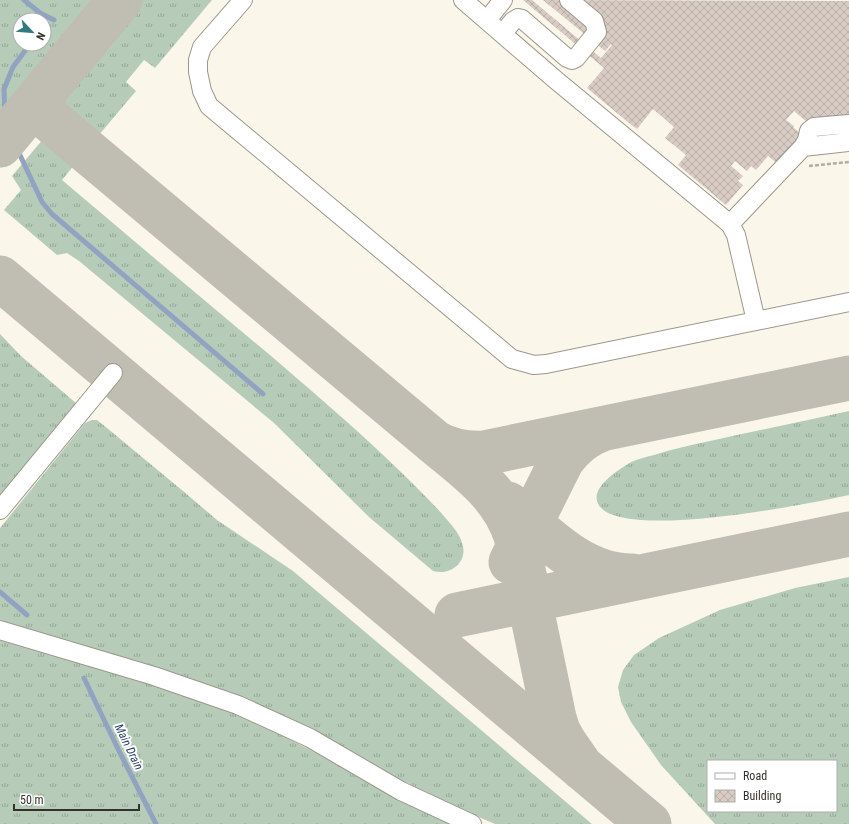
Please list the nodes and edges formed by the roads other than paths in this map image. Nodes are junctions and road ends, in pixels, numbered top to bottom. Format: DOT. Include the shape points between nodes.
graph roads {
  1 [pos="243,0"];
  2 [pos="463,0"];
  3 [pos="504,0"];
  4 [pos="569,0"];
  5 [pos="487,20"];
  6 [pos="503,33"];
  7 [pos="849,124"];
  8 [pos="849,142"];
  9 [pos="803,147"];
  10 [pos="730,224"];
  11 [pos="849,302"];
  12 [pos="756,321"];
  13 [pos="113,373"];
  14 [pos="0,510"];
  15 [pos="0,630"];
  16 [pos="472,824"];
  1 -- 12 [label="lane" via="202,47 198,72 202,91 209,106 512,359 534,365 546,364"];
  2 -- 5 [label="lane"];
  3 -- 5 [label="lane"];
  4 -- 6 [label="lane" via="594,21 597,32 576,58 568,58 522,19 513,21"];
  5 -- 6 [label="lane"];
  6 -- 10 [label="lane"];
  7 -- 9 [label="lane" via="814,127"];
  8 -- 9 [label="lane"];
  9 -- 10 [label="lane"];
  10 -- 12 [label="lane" via="736,235"];
  11 -- 12 [label="lane"];
  13 -- 14 [label="lane"];
  15 -- 16 [label="lane" via="154,676 238,705 310,738 401,791"];
}
